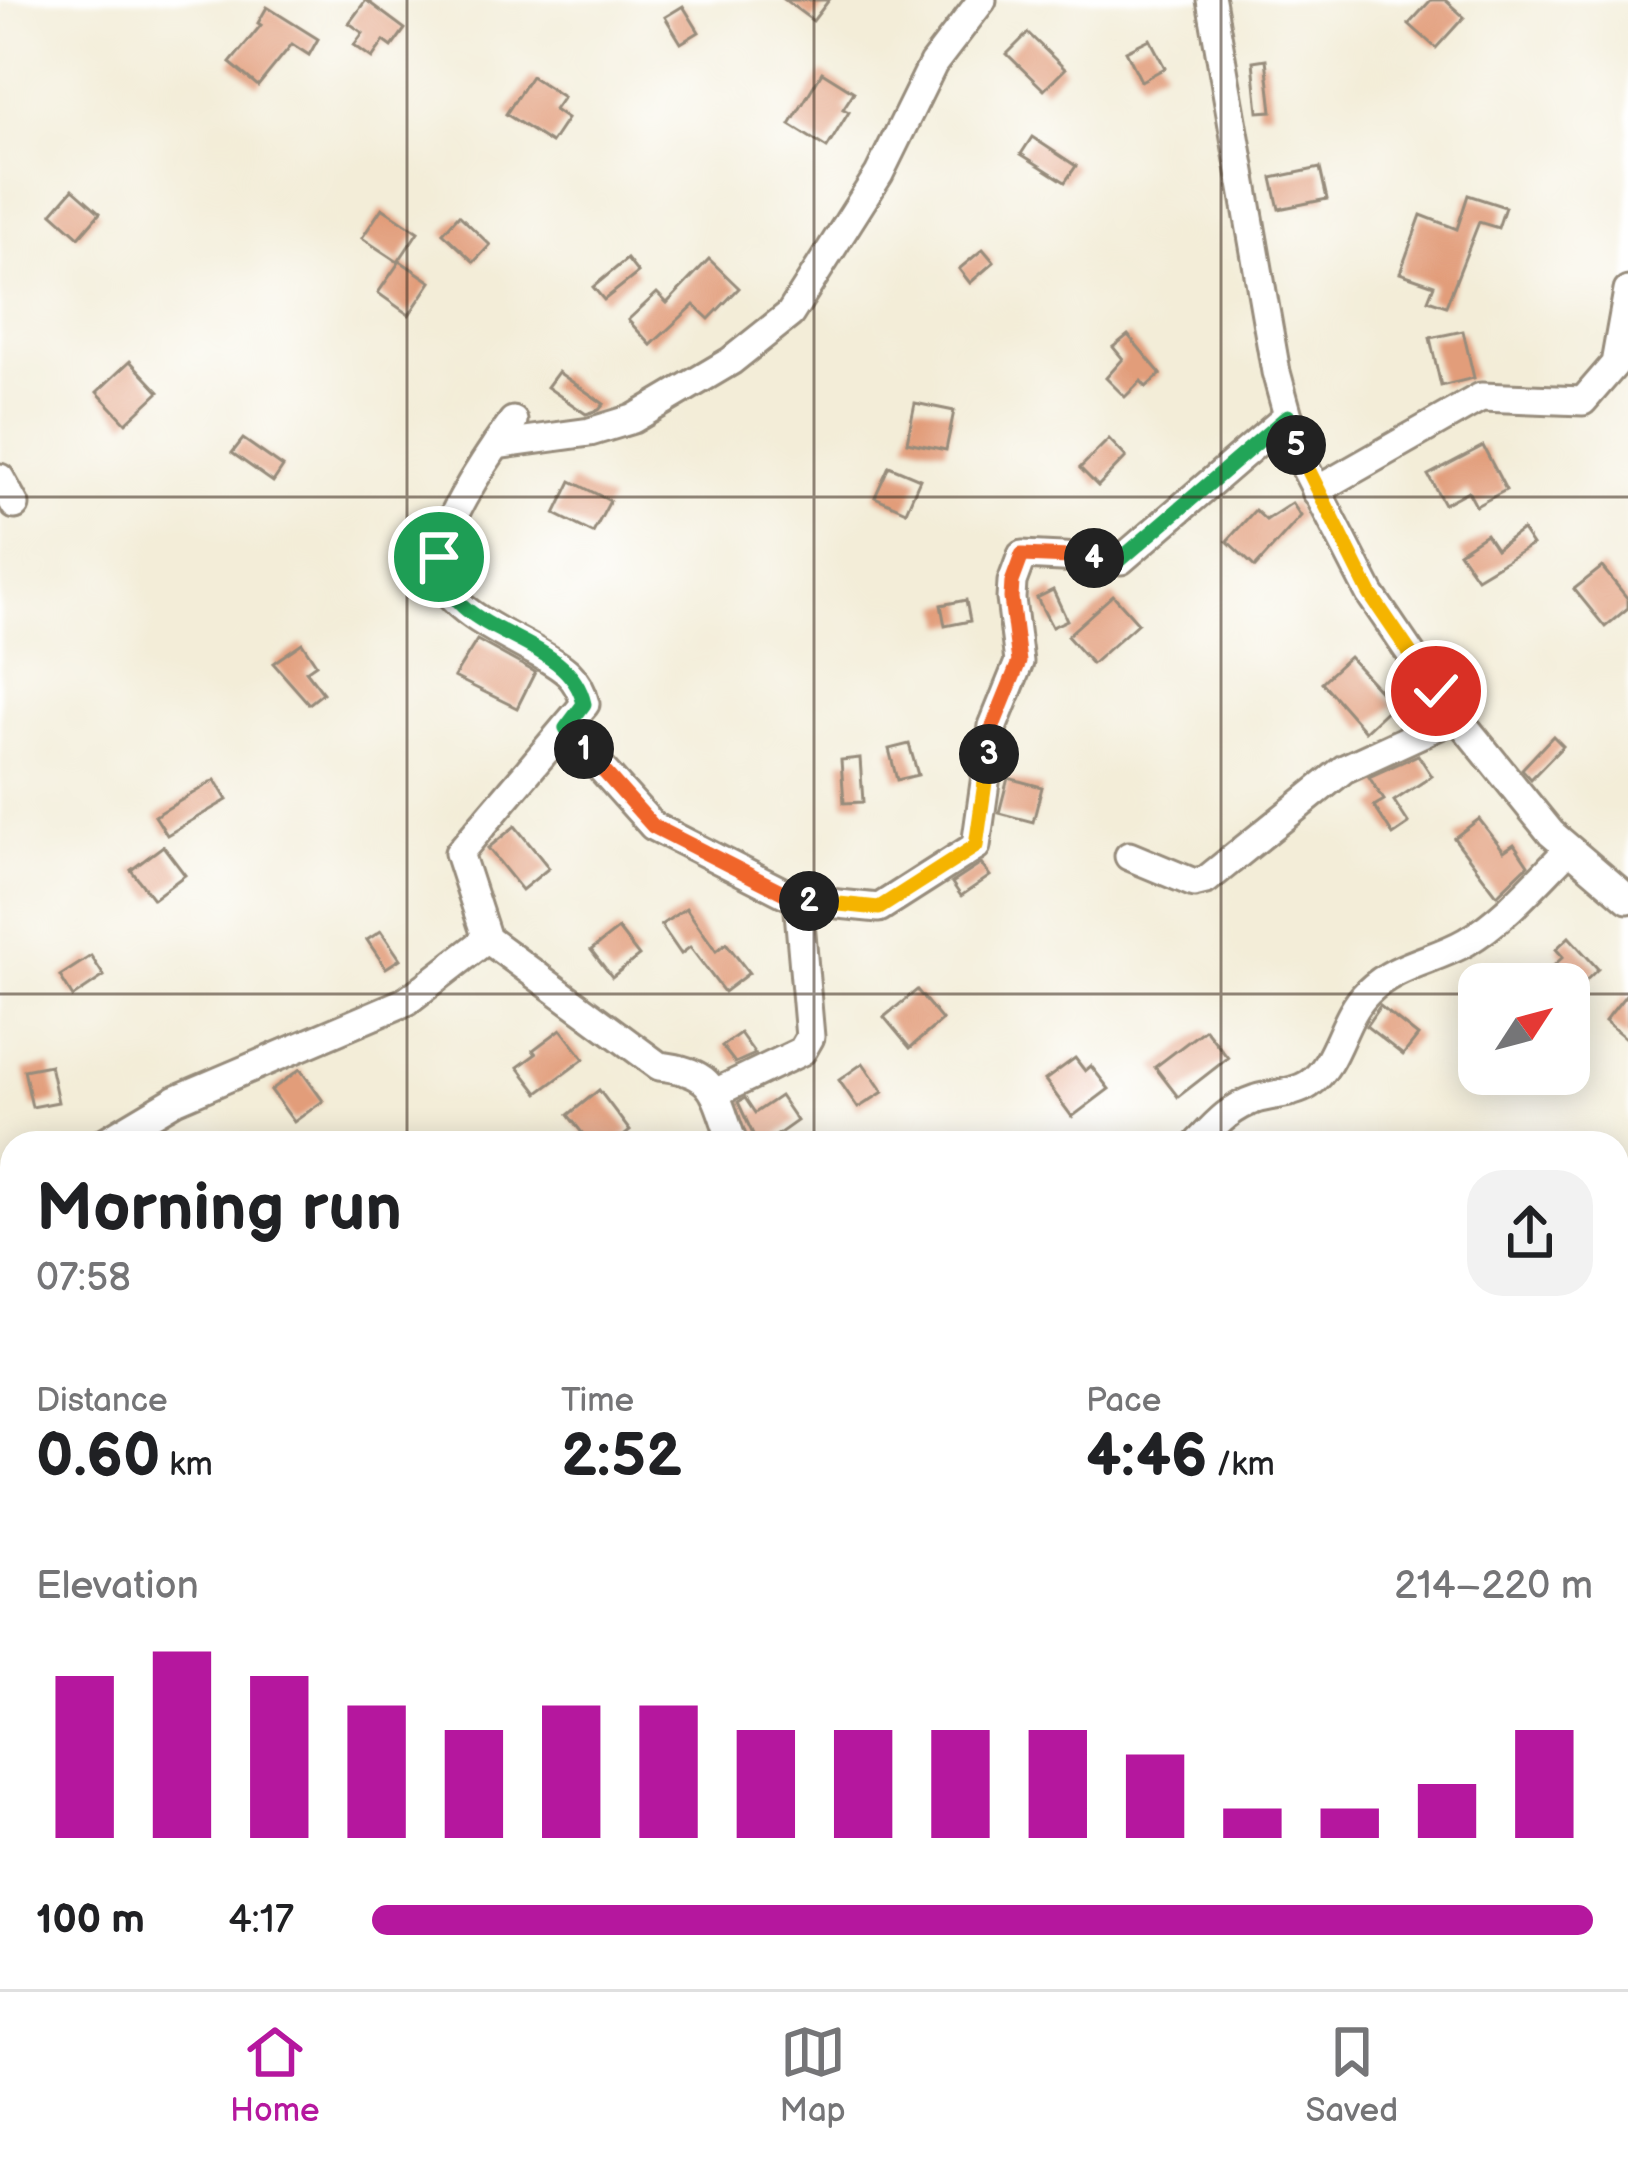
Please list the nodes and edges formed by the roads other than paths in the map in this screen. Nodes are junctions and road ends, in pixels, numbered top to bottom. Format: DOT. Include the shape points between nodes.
graph roads {
  1 [pos="982,0"];
  2 [pos="1211,0"];
  3 [pos="1628,291"];
  4 [pos="1288,416"];
  5 [pos="513,421"];
  6 [pos="496,445"];
  7 [pos="0,478"];
  8 [pos="1316,491"];
  9 [pos="15,505"];
  10 [pos="1459,716"];
  11 [pos="566,728"];
  12 [pos="1569,849"];
  13 [pos="1129,856"];
  14 [pos="1628,899"];
  15 [pos="798,900"];
  16 [pos="487,939"];
  17 [pos="715,1093"];
  18 [pos="123,1131"];
  19 [pos="729,1131"];
  20 [pos="1209,1131"];
  1 -- 6 [label="street" via="933,64 879,174 790,314 633,419"];
  2 -- 4 [label="street"];
  3 -- 8 [label="street" via="1615,364 1583,400 1480,398"];
  4 -- 8 [label="street"];
  4 -- 15 [label="street" via="1120,560 1022,555 1011,598 1019,662 993,726 976,846 879,908"];
  5 -- 6 [label="street"];
  6 -- 11 [label="street" via="452,521 440,580 470,614 567,670 584,704"];
  7 -- 9 [label="street"];
  8 -- 10 [label="street" via="1370,594"];
  10 -- 12 [label="street"];
  10 -- 13 [label="street" via="1344,769 1206,880 1194,883"];
  11 -- 15 [label="street" via="653,826"];
  11 -- 16 [label="street" via="459,853"];
  12 -- 14 [label="street"];
  12 -- 20 [label="street" via="1465,944 1389,974 1364,995 1326,1070 1304,1088 1252,1100"];
  15 -- 17 [label="street" via="810,1037 802,1051"];
  16 -- 17 [label="street" via="659,1066 689,1069"];
  16 -- 18 [label="street" via="407,1000 175,1100"];
  17 -- 19 [label="street"];
}
